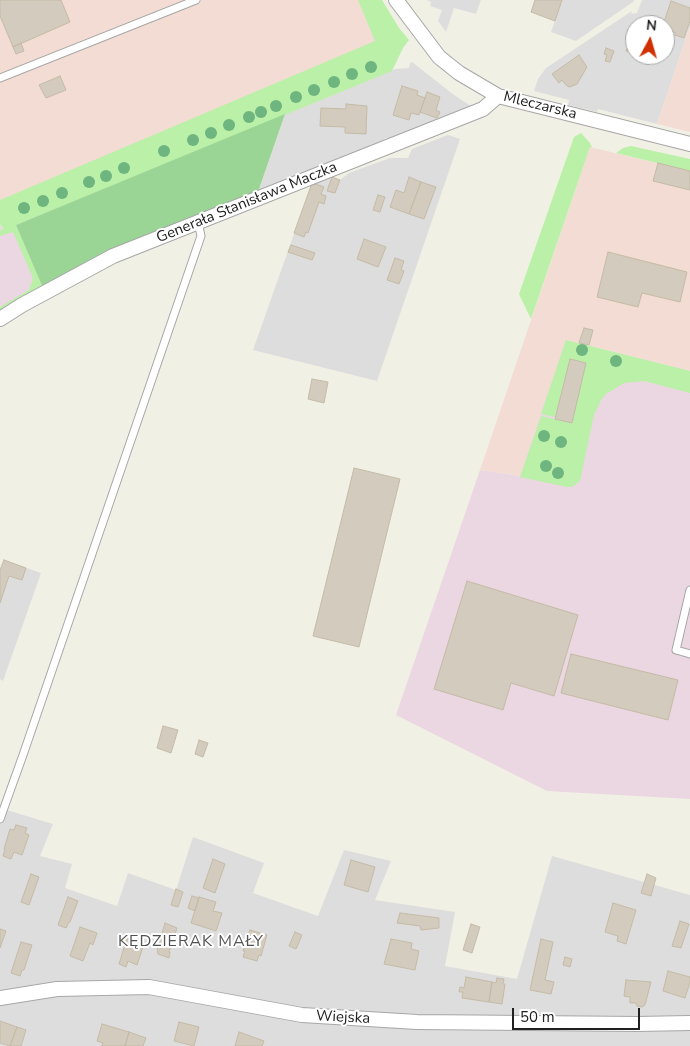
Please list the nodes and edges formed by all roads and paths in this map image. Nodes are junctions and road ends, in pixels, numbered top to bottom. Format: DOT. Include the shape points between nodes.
graph roads {
  1 [pos="196,0"];
  2 [pos="396,0"];
  3 [pos="0,78"];
  4 [pos="498,96"];
  5 [pos="690,144"];
  6 [pos="198,222"];
  7 [pos="0,319"];
  8 [pos="690,590"];
  9 [pos="690,654"];
  10 [pos="0,819"];
  11 [pos="0,998"];
  12 [pos="690,1023"];
  1 -- 3 [label="lane"];
  2 -- 4 [label="street, Mleczarska" via="439,57"];
  4 -- 5 [label="street, Mleczarska"];
  4 -- 6 [label="street, Generała Stanisława Maczka" via="483,109"];
  6 -- 7 [label="street, Generała Stanisława Maczka" via="113,256"];
  6 -- 10 [label="lane" via="201,236"];
  8 -- 9 [label="lane" via="676,650"];
  11 -- 12 [label="street, Wiejska" via="58,989 149,987 302,1015 417,1022"];
}
